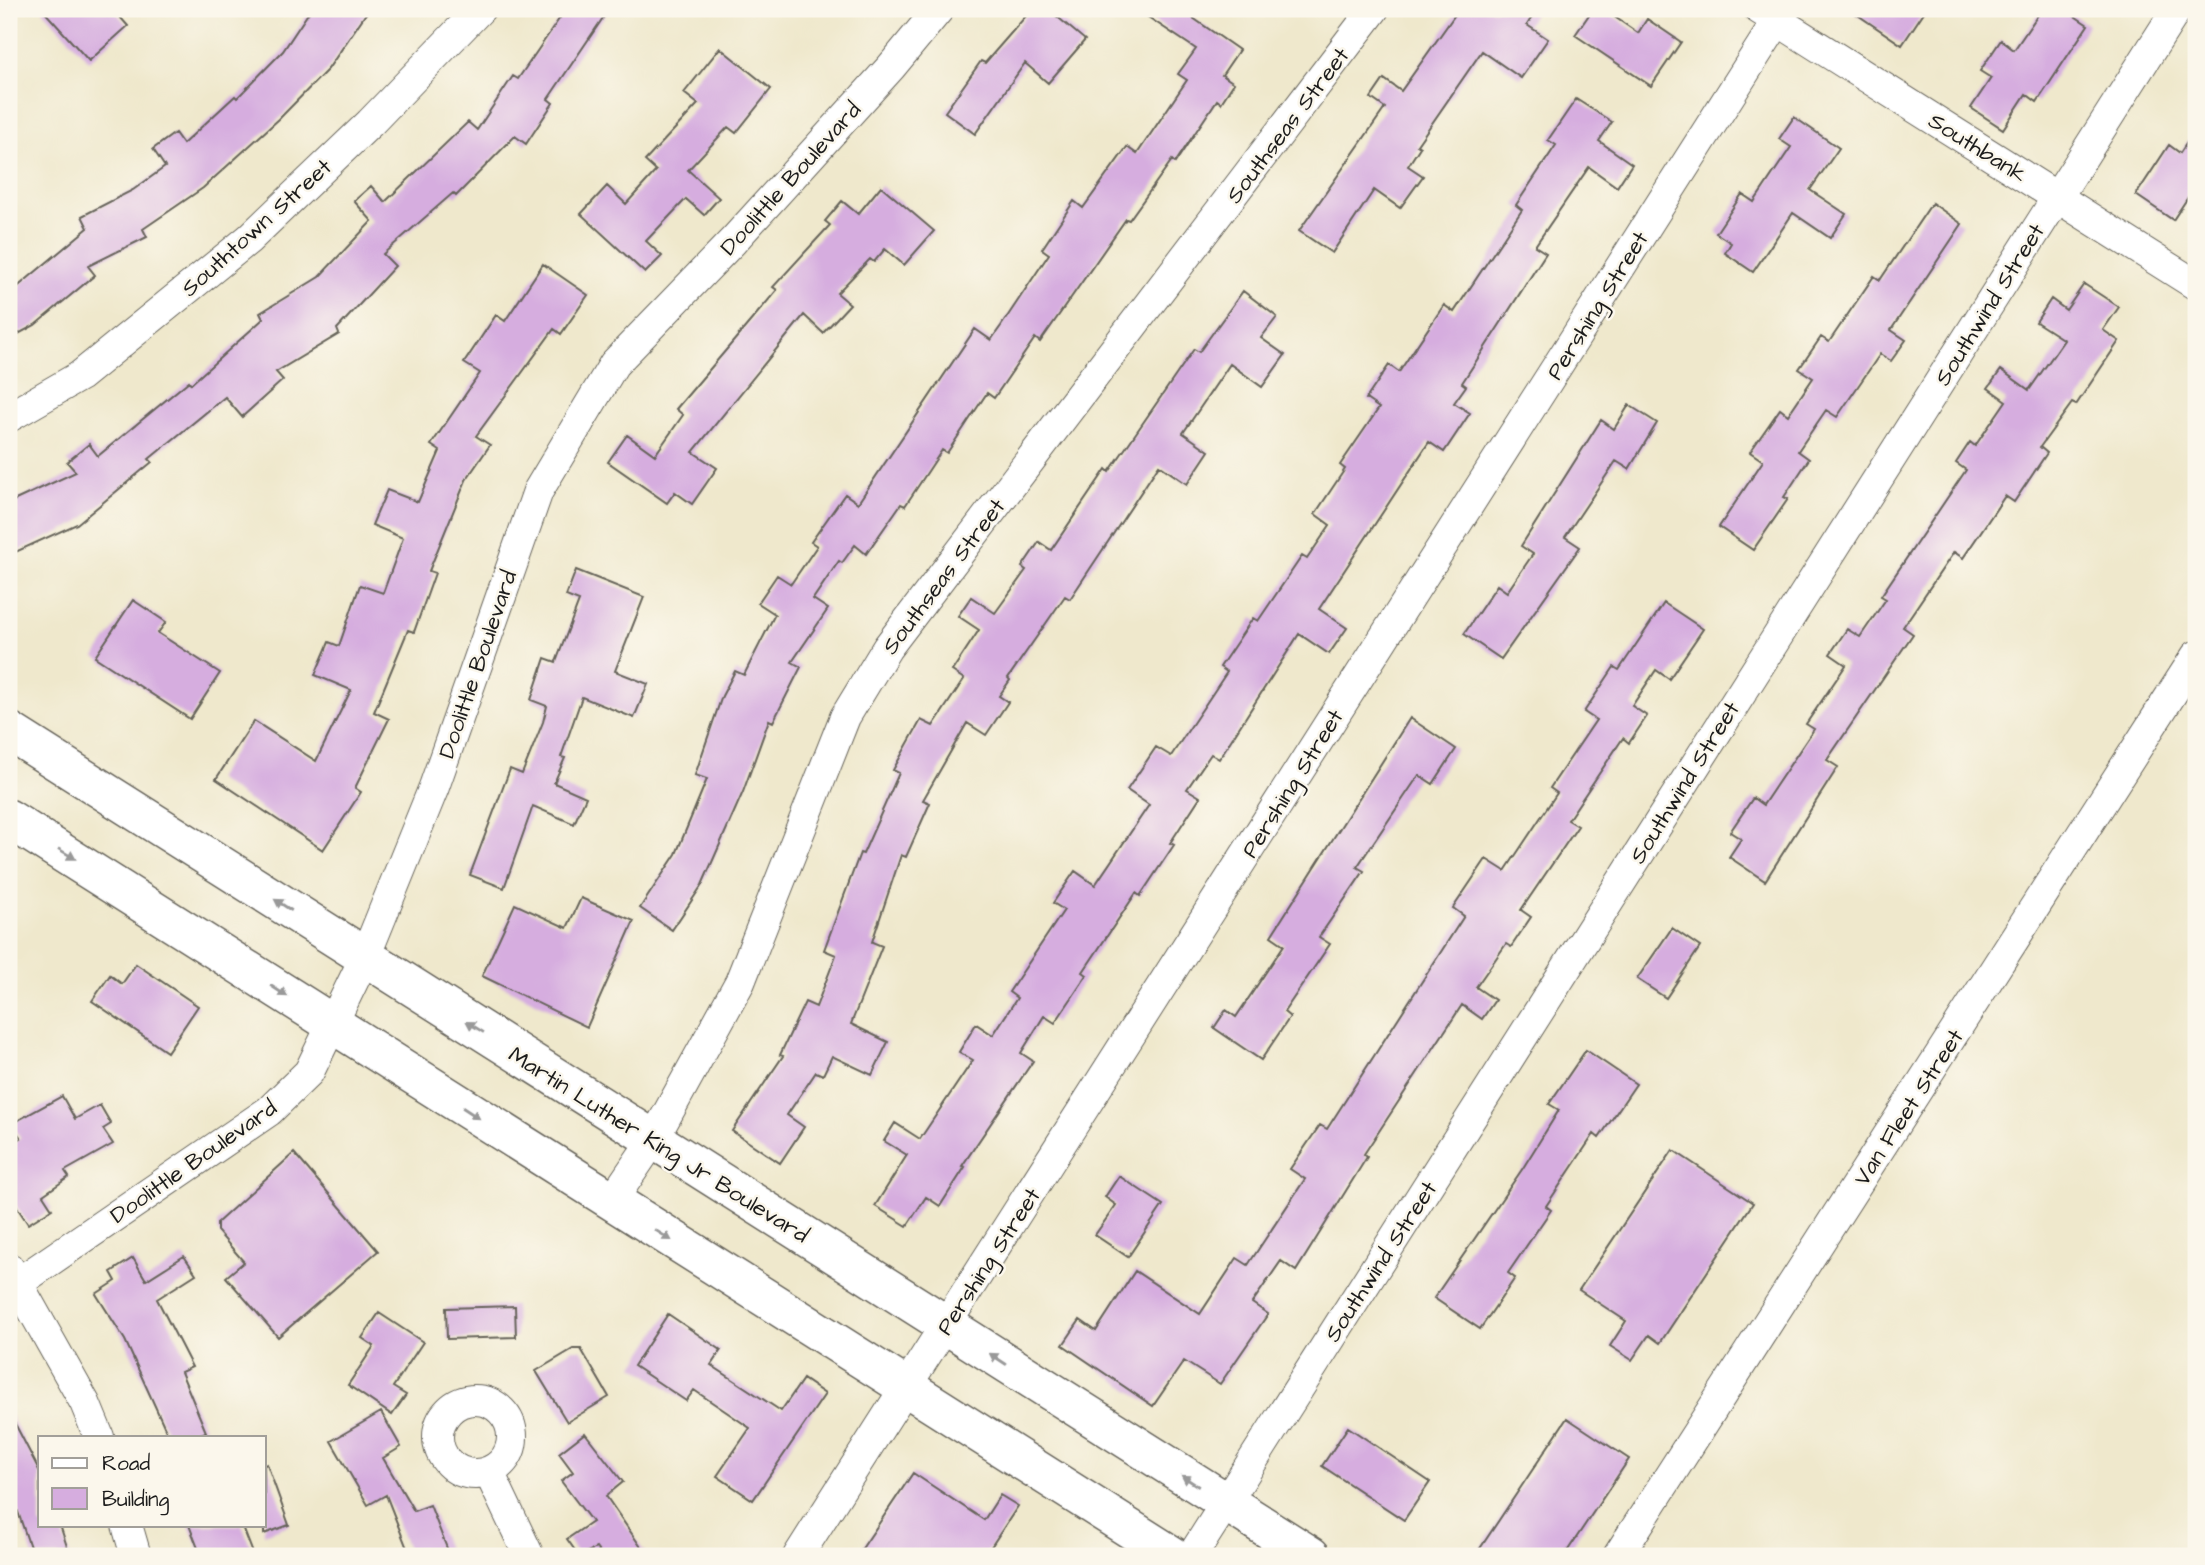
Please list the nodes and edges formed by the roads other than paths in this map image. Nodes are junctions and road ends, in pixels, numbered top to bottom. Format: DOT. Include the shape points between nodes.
graph roads {
  1 [pos="480,9"];
  2 [pos="939,9"];
  3 [pos="1374,9"];
  4 [pos="2177,9"];
  5 [pos="1774,13"];
  6 [pos="2057,197"];
  7 [pos="2196,285"];
  8 [pos="9,417"];
  9 [pos="2196,656"];
  10 [pos="9,731"];
  11 [pos="9,819"];
  12 [pos="365,957"];
  13 [pos="331,1024"];
  14 [pos="653,1140"];
  15 [pos="611,1202"];
  16 [pos="12,1280"];
  17 [pos="946,1326"];
  18 [pos="905,1390"];
  19 [pos="99,1436"];
  20 [pos="489,1472"];
  21 [pos="1225,1504"];
  22 [pos="127,1526"];
  23 [pos="136,1556"];
  24 [pos="529,1556"];
  25 [pos="798,1556"];
  26 [pos="1172,1556"];
  27 [pos="1192,1556"];
  28 [pos="1311,1556"];
  29 [pos="1618,1556"];
  1 -- 8 [label="street, Southtown Street" via="249,239 79,376"];
  2 -- 12 [label="street, Doolittle Boulevard" via="733,242 614,364 538,491 434,787"];
  3 -- 14 [label="street, Southseas Street" via="887,648 845,717 740,982"];
  4 -- 6 [label="street, Southwind Street"];
  5 -- 6 [label="street, Southbank"];
  5 -- 17 [label="street, Pershing Street"];
  6 -- 7 [label="street, Southbank"];
  6 -- 21 [label="street, Southwind Street"];
  9 -- 29 [label="street, Van Fleet Street"];
  12 -- 10 [label="main road, Martin Luther King Jr Boulevard, one-way"];
  11 -- 13 [label="main road, one-way"];
  12 -- 13 [label="street, Doolittle Boulevard"];
  14 -- 12 [label="main road, Martin Luther King Jr Boulevard, one-way"];
  13 -- 15 [label="main road, one-way"];
  13 -- 16 [label="street, Doolittle Boulevard" via="309,1072 269,1111"];
  14 -- 15 [label="street, Southseas Street"];
  14 -- 17 [label="main road, Martin Luther King Jr Boulevard"];
  15 -- 18 [label="main road, one-way"];
  16 -- 19 [label="street" via="85,1403"];
  17 -- 18 [label="street, Pershing Street"];
  21 -- 17 [label="main road, Martin Luther King Jr Boulevard, one-way"];
  18 -- 25 [label="street, Pershing Street"];
  18 -- 26 [label="main road"];
  20 -- 24 [label="street"];
  21 -- 27 [label="street, Southwind Street"];
  21 -- 28 [label="main road, Martin Luther King Jr Boulevard"];
  22 -- 23 [label="street"];
}
